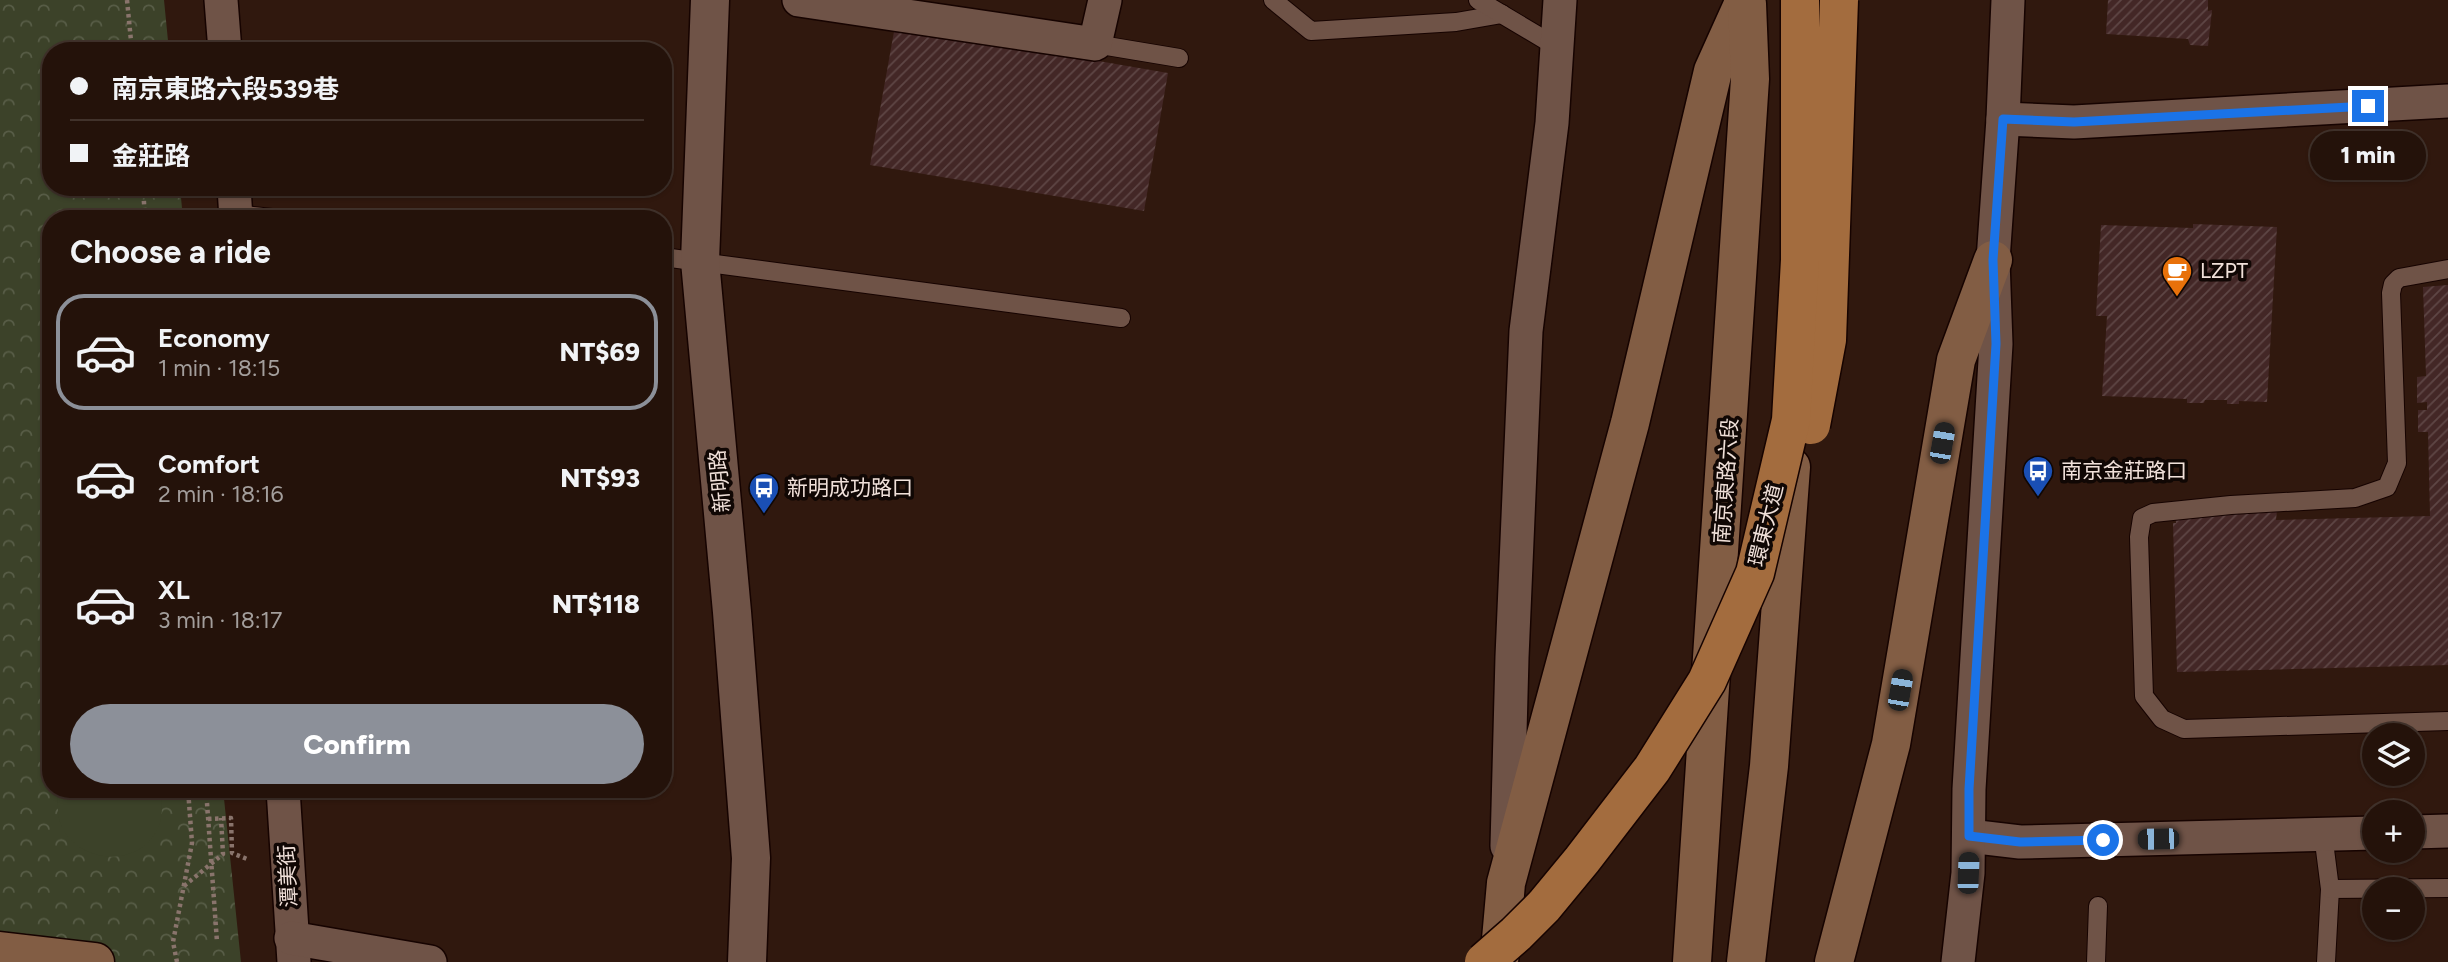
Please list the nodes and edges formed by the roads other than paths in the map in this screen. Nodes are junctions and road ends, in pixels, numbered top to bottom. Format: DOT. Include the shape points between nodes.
graph roads {
  1 [pos="221,0"];
  2 [pos="710,0"];
  3 [pos="799,0"];
  4 [pos="1105,0"];
  5 [pos="1478,0"];
  6 [pos="1560,0"];
  7 [pos="1746,0"];
  8 [pos="1800,0"];
  9 [pos="1816,0"];
  10 [pos="1839,0"];
  11 [pos="2008,0"];
  12 [pos="1284,3"];
  13 [pos="1502,14"];
  14 [pos="224,42"];
  15 [pos="1095,44"];
  16 [pos="1557,47"];
  17 [pos="1179,58"];
  18 [pos="2448,102"];
  19 [pos="2003,119"];
  20 [pos="681,259"];
  21 [pos="1993,260"];
  22 [pos="2448,269"];
  23 [pos="1121,318"];
  24 [pos="2448,721"];
  25 [pos="284,798"];
  26 [pos="2448,831"];
  27 [pos="2425,832"];
  28 [pos="2362,833"];
  29 [pos="2323,834"];
  30 [pos="1969,836"];
  31 [pos="1506,883"];
  32 [pos="2448,888"];
  33 [pos="2330,889"];
  34 [pos="2098,906"];
  35 [pos="293,950"];
  36 [pos="0,951"];
  37 [pos="95,962"];
  38 [pos="430,962"];
  39 [pos="747,962"];
  40 [pos="1484,962"];
  41 [pos="1499,962"];
  42 [pos="1508,962"];
  43 [pos="1692,962"];
  44 [pos="1746,962"];
  45 [pos="1834,962"];
  46 [pos="1958,962"];
  47 [pos="2096,962"];
  48 [pos="2326,962"];
  1 -- 14 [label="street"];
  2 -- 20 [label="street, 新明路"];
  3 -- 15 [label="street"];
  4 -- 15 [label="street"];
  5 -- 13 [label="lane"];
  6 -- 16 [label="street"];
  7 -- 31 [label="main road" via="1713,71 1630,423"];
  7 -- 43 [label="main road, 南京東路六段" via="1751,79"];
  8 -- 40 [label="highway, 環東大道, bridge" via="1800,260 1791,420 1755,572 1707,681 1652,769 1544,906"];
  9 -- 44 [label="main road" via="1803,308 1769,766"];
  10 -- 42 [label="highway, 環東大道, bridge" via="1827,340 1795,508 1739,655 1667,782 1578,899"];
  11 -- 19 [label="street"];
  12 -- 13 [label="lane" via="1311,32"];
  13 -- 16 [label="lane"];
  15 -- 17 [label="lane"];
  16 -- 31 [label="street" via="1526,331"];
  18 -- 19 [label="street" via="2074,122"];
  19 -- 21 [label="street"];
  20 -- 23 [label="lane"];
  20 -- 39 [label="street, 新明路" via="732,612 751,858"];
  21 -- 30 [label="street" via="1996,344"];
  21 -- 45 [label="main road" via="1956,360 1891,744"];
  22 -- 24 [label="lane" via="2399,278 2390,293 2397,463 2387,487 2355,498 2153,513 2142,518 2139,537 2144,696 2162,719 2183,729"];
  25 -- 35 [label="street, 潭美街"];
  26 -- 27 [label="street"];
  28 -- 29 [label="street"];
  29 -- 30 [label="street" via="2020,842"];
  29 -- 33 [label="lane"];
  30 -- 46 [label="street"];
  31 -- 41 [label="main road"];
  32 -- 33 [label="lane"];
  33 -- 48 [label="lane"];
  34 -- 47 [label="lane"];
  35 -- 38 [label="street"];
  36 -- 37 [label="main road"];
}
